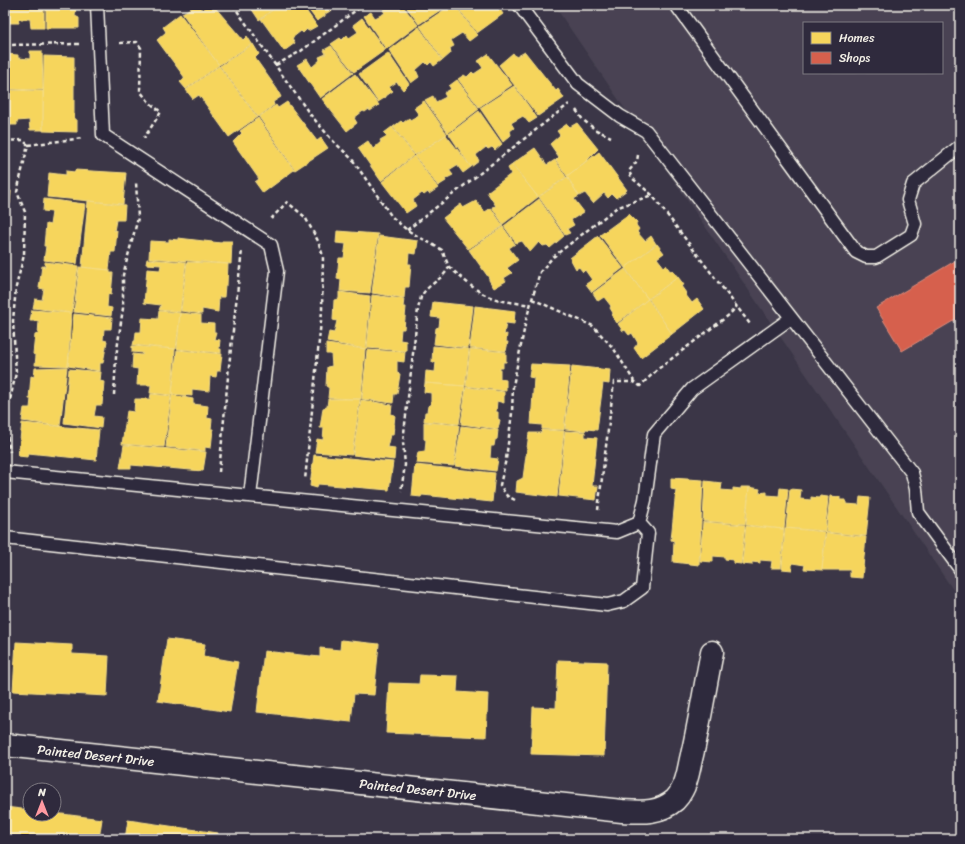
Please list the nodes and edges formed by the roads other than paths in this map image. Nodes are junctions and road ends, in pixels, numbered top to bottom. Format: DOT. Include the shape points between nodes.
graph roads {
  1 [pos="97,5"];
  2 [pos="519,5"];
  3 [pos="676,5"];
  4 [pos="960,146"];
  5 [pos="792,318"];
  6 [pos="8,473"];
  7 [pos="250,496"];
  8 [pos="639,523"];
  9 [pos="5,538"];
  10 [pos="960,569"];
  11 [pos="712,652"];
  12 [pos="5,745"];
  1 -- 7 [label="lane" via="104,135 271,245 277,271"];
  2 -- 5 [label="lane" via="578,84 620,116 646,131"];
  3 -- 4 [label="lane" via="856,252 866,257 876,257 911,235 915,224 908,200 913,184"];
  5 -- 8 [label="lane" via="692,389 654,434 645,500"];
  5 -- 10 [label="lane" via="912,473 918,512"];
  6 -- 7 [label="lane"];
  7 -- 8 [label="lane" via="617,532"];
  8 -- 9 [label="lane" via="648,533 642,588 624,601 607,605"];
  11 -- 12 [label="street, Painted Desert Drive" via="682,790 675,800 664,808 653,811 606,809"];
}
